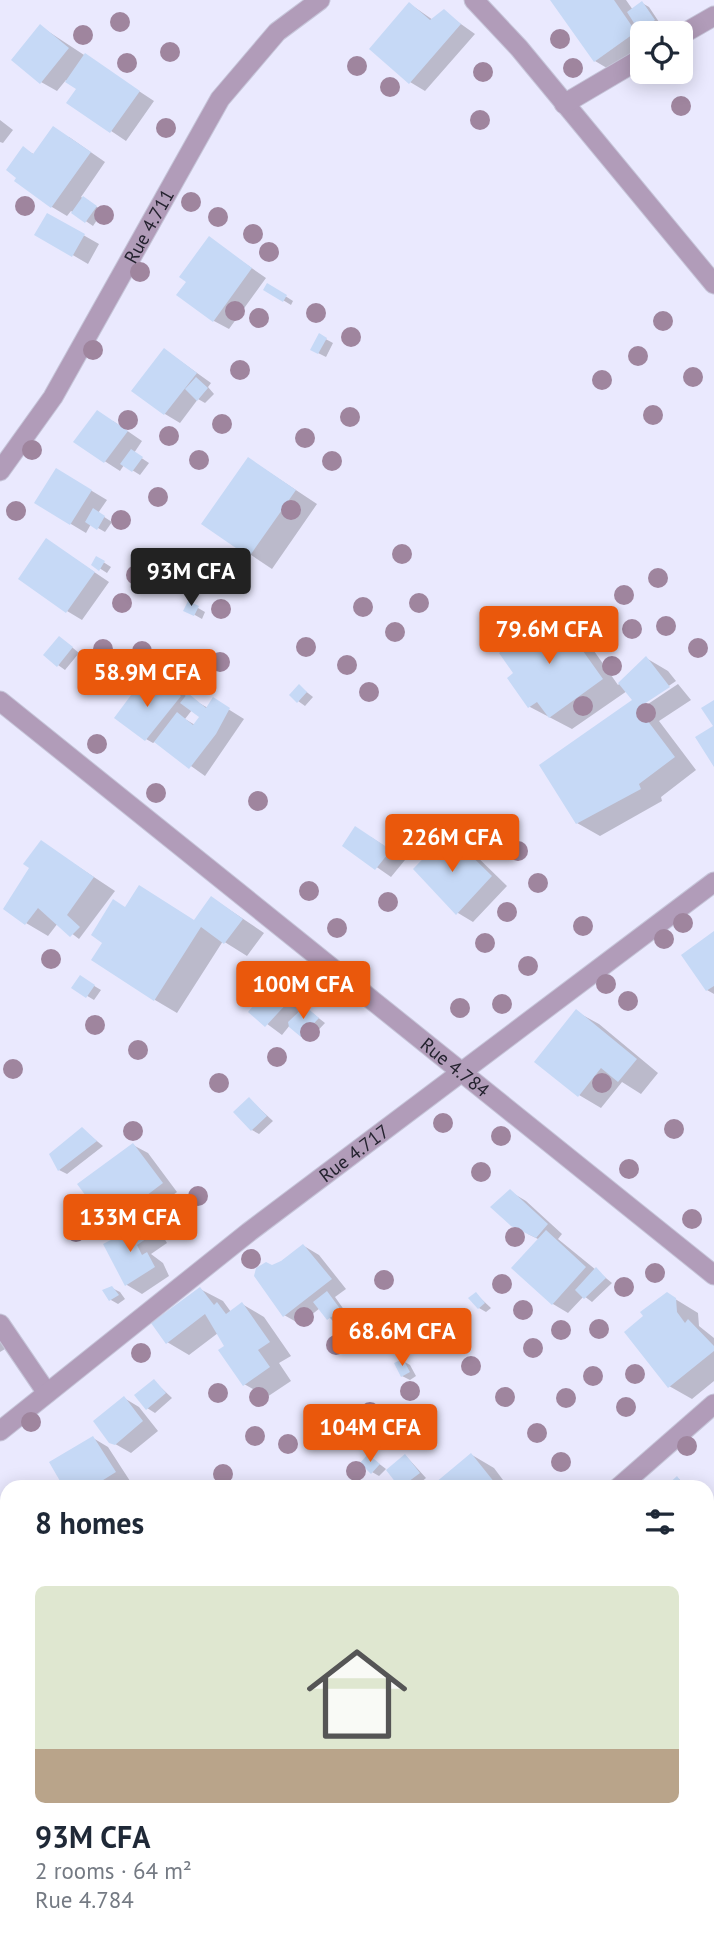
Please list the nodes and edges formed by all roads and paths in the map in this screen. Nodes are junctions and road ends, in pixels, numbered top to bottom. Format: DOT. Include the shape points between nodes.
graph roads {
  1 [pos="320,0"];
  2 [pos="474,0"];
  3 [pos="714,16"];
  4 [pos="693,28"];
  5 [pos="630,65"];
  6 [pos="564,104"];
  7 [pos="714,284"];
  8 [pos="0,471"];
  9 [pos="0,701"];
  10 [pos="714,883"];
  11 [pos="461,1072"];
  12 [pos="714,1275"];
  13 [pos="0,1324"];
  14 [pos="47,1393"];
  15 [pos="714,1404"];
  16 [pos="0,1431"];
  17 [pos="627,1480"];
  1 -- 8 [label="street, Rue 4.711" via="277,32 220,99 53,397"];
  2 -- 6 [label="street"];
  3 -- 4 [label="street"];
  5 -- 6 [label="street"];
  6 -- 7 [label="street"];
  9 -- 11 [label="street, Rue 4.784"];
  10 -- 11 [label="street, Rue 4.717"];
  11 -- 12 [label="street, Rue 4.784"];
  11 -- 14 [label="street, Rue 4.717"];
  13 -- 14 [label="street"];
  14 -- 16 [label="street, Rue 4.717"];
  15 -- 17 [label="street"];
}
